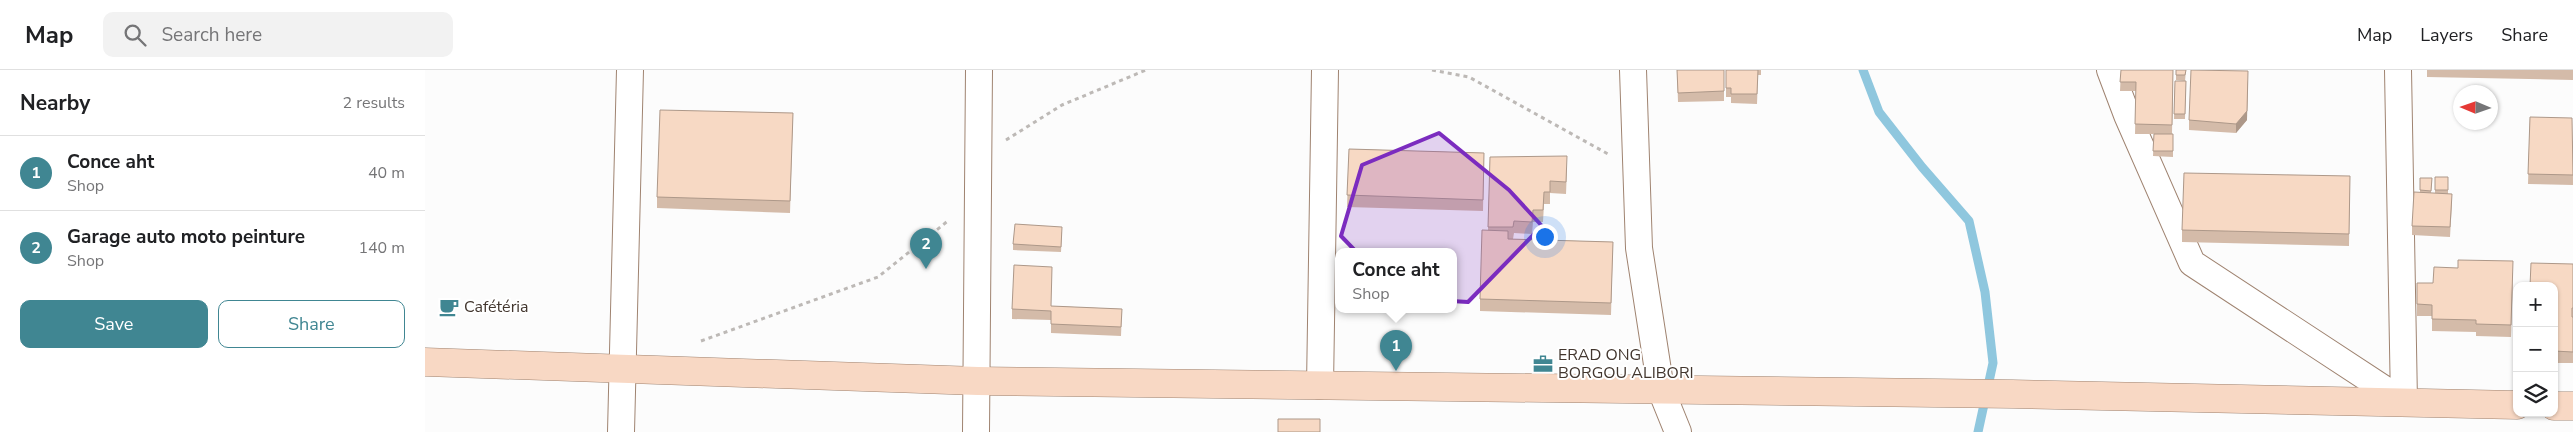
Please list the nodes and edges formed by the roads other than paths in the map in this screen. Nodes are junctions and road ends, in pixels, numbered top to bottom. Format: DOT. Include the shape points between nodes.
graph roads {
  1 [pos="630,70"];
  2 [pos="979,70"];
  3 [pos="1325,70"];
  4 [pos="1633,70"];
  5 [pos="2110,70"];
  6 [pos="2398,70"];
  7 [pos="425,362"];
  8 [pos="623,370"];
  9 [pos="978,381"];
  10 [pos="1320,386"];
  11 [pos="1661,390"];
  12 [pos="2404,402"];
  13 [pos="2513,405"];
  14 [pos="2558,406"];
  15 [pos="2573,406"];
  16 [pos="621,432"];
  17 [pos="976,432"];
  18 [pos="1678,432"];
  1 -- 8 [label="street"];
  2 -- 9 [label="street"];
  3 -- 10 [label="street"];
  4 -- 11 [label="street" via="1639,248"];
  5 -- 12 [label="street" via="2192,263"];
  6 -- 12 [label="street"];
  7 -- 8 [label="street"];
  8 -- 9 [label="street"];
  8 -- 16 [label="street"];
  9 -- 10 [label="street"];
  9 -- 17 [label="street"];
  10 -- 11 [label="street"];
  11 -- 12 [label="street"];
  11 -- 18 [label="street"];
  12 -- 13 [label="street"];
  14 -- 15 [label="street"];
}
